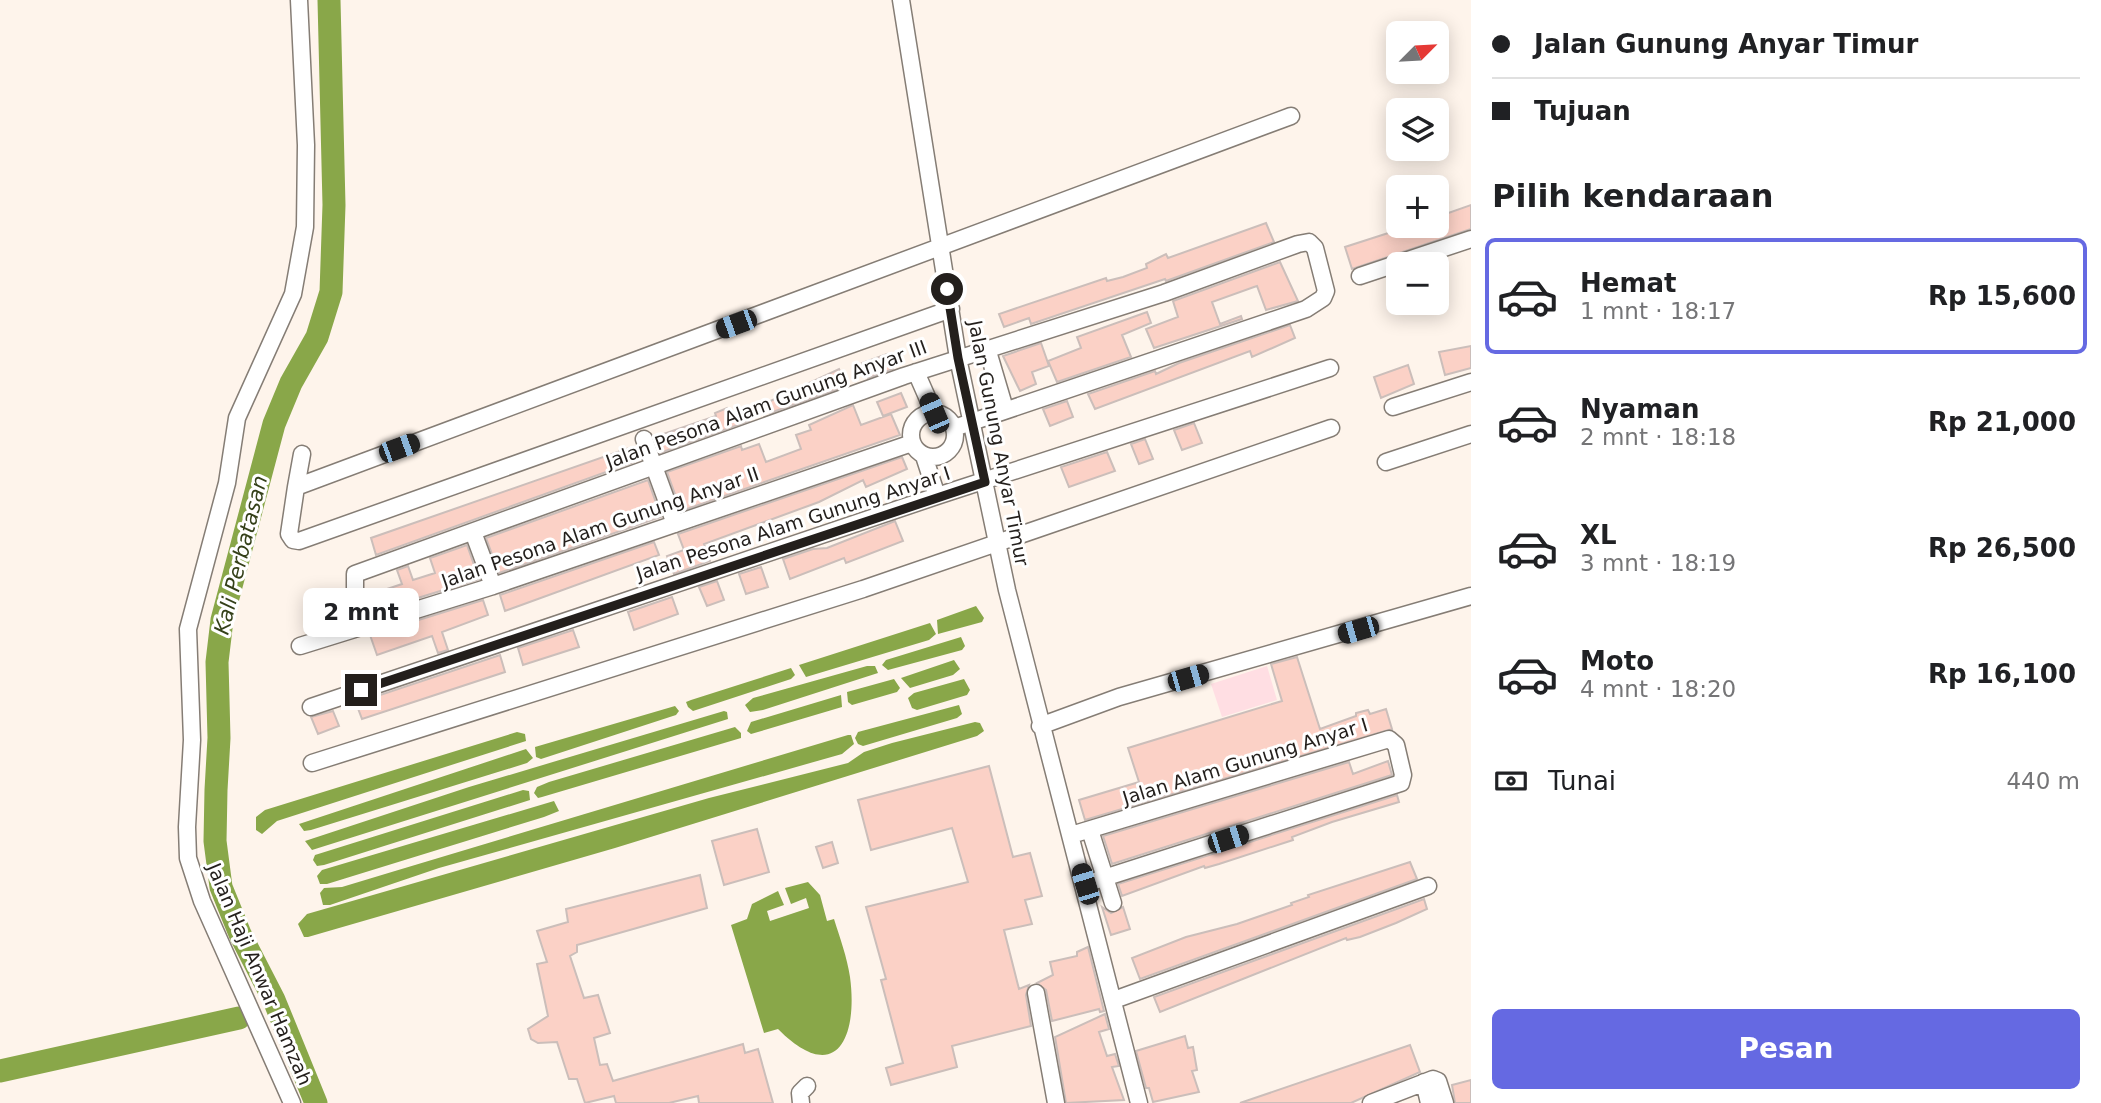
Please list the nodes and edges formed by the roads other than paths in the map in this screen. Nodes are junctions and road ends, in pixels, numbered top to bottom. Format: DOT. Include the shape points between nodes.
graph roads {
  1 [pos="299,0"];
  2 [pos="901,0"];
  3 [pos="1292,116"];
  4 [pos="1471,239"];
  5 [pos="941,248"];
  6 [pos="1360,276"];
  7 [pos="951,309"];
  8 [pos="987,348"];
  9 [pos="958,358"];
  10 [pos="1330,369"];
  11 [pos="916,372"];
  12 [pos="1471,382"];
  13 [pos="1393,407"];
  14 [pos="1005,409"];
  15 [pos="934,413"];
  16 [pos="972,420"];
  17 [pos="954,428"];
  18 [pos="1331,428"];
  19 [pos="1471,434"];
  20 [pos="645,439"];
  21 [pos="918,449"];
  22 [pos="302,454"];
  23 [pos="1386,461"];
  24 [pos="654,466"];
  25 [pos="985,482"];
  26 [pos="296,486"];
  27 [pos="937,496"];
  28 [pos="675,524"];
  29 [pos="474,532"];
  30 [pos="998,544"];
  31 [pos="493,586"];
  32 [pos="1471,596"];
  33 [pos="355,606"];
  34 [pos="300,646"];
  35 [pos="311,707"];
  36 [pos="1040,726"];
  37 [pos="312,763"];
  38 [pos="1090,830"];
  39 [pos="1071,835"];
  40 [pos="1105,879"];
  41 [pos="1085,884"];
  42 [pos="1428,886"];
  43 [pos="1113,903"];
  44 [pos="1036,993"];
  45 [pos="1114,1000"];
  46 [pos="1428,1081"];
  47 [pos="807,1086"];
  48 [pos="292,1103"];
  49 [pos="801,1103"];
  50 [pos="1056,1103"];
  51 [pos="1139,1103"];
  52 [pos="1371,1103"];
  53 [pos="1429,1103"];
  54 [pos="1445,1103"];
  1 -- 48 [label="street, Jalan Haji Anwar Hamzah" via="305,227 293,294 237,418 228,483 188,629 192,740 188,858 202,901"];
  2 -- 5 [label="street, Jalan Gunung Anyar Timur"];
  3 -- 5 [label="street"];
  4 -- 6 [label="street"];
  5 -- 7 [label="street, Jalan Gunung Anyar Timur"];
  5 -- 26 [label="street"];
  7 -- 9 [label="street, Jalan Gunung Anyar Timur"];
  7 -- 26 [label="street" via="299,541 289,534"];
  8 -- 9 [label="street, Jalan Pesona Alam Gunung Anyar III"];
  8 -- 14 [label="street"];
  8 -- 14 [label="street, Jalan Pesona Alam Gunung Anyar III" via="1309,242 1315,248 1326,292 1315,305"];
  9 -- 11 [label="street, Jalan Pesona Alam Gunung Anyar III"];
  9 -- 16 [label="street, Jalan Gunung Anyar Timur"];
  10 -- 25 [label="street, Jalan Pesona Alam Gunung Anyar I"];
  11 -- 15 [label="street"];
  11 -- 24 [label="street, Jalan Pesona Alam Gunung Anyar III"];
  12 -- 13 [label="street"];
  14 -- 16 [label="street"];
  15 -- 17 [label="street"];
  15 -- 21 [label="street" via="925,414 913,426"];
  16 -- 17 [label="street"];
  16 -- 25 [label="street, Jalan Gunung Anyar Timur"];
  17 -- 21 [label="street" via="948,452 932,458"];
  18 -- 30 [label="street"];
  19 -- 23 [label="street"];
  20 -- 24 [label="street"];
  21 -- 27 [label="street"];
  21 -- 28 [label="street, Jalan Pesona Alam Gunung Anyar II"];
  22 -- 26 [label="street"];
  24 -- 28 [label="street"];
  24 -- 29 [label="street, Jalan Pesona Alam Gunung Anyar III"];
  25 -- 27 [label="street, Jalan Pesona Alam Gunung Anyar I"];
  25 -- 30 [label="street, Jalan Gunung Anyar Timur"];
  27 -- 35 [label="street, Jalan Pesona Alam Gunung Anyar I"];
  28 -- 31 [label="street, Jalan Pesona Alam Gunung Anyar II"];
  29 -- 31 [label="street"];
  29 -- 33 [label="street, Jalan Pesona Alam Gunung Anyar III" via="355,574"];
  30 -- 36 [label="street, Jalan Gunung Anyar Timur"];
  30 -- 37 [label="street"];
  31 -- 34 [label="street, Jalan Pesona Alam Gunung Anyar II"];
  32 -- 36 [label="street" via="1119,697"];
  36 -- 39 [label="street, Jalan Gunung Anyar Timur"];
  38 -- 39 [label="street, Jalan Alam Gunung Anyar I"];
  38 -- 40 [label="street"];
  38 -- 40 [label="street, Jalan Alam Gunung Anyar I" via="1389,739 1396,745 1401,783"];
  39 -- 41 [label="street, Jalan Gunung Anyar Timur"];
  40 -- 41 [label="street, Jalan Alam Gunung Anyar I"];
  40 -- 43 [label="street"];
  41 -- 45 [label="street, Jalan Gunung Anyar Timur"];
  42 -- 45 [label="street"];
  44 -- 50 [label="street"];
  45 -- 51 [label="street, Jalan Gunung Anyar Timur"];
  46 -- 52 [label="street"];
  46 -- 53 [label="street"];
  46 -- 54 [label="street" via="1438,1081"];
  47 -- 49 [label="street" via="800,1093"];
}
